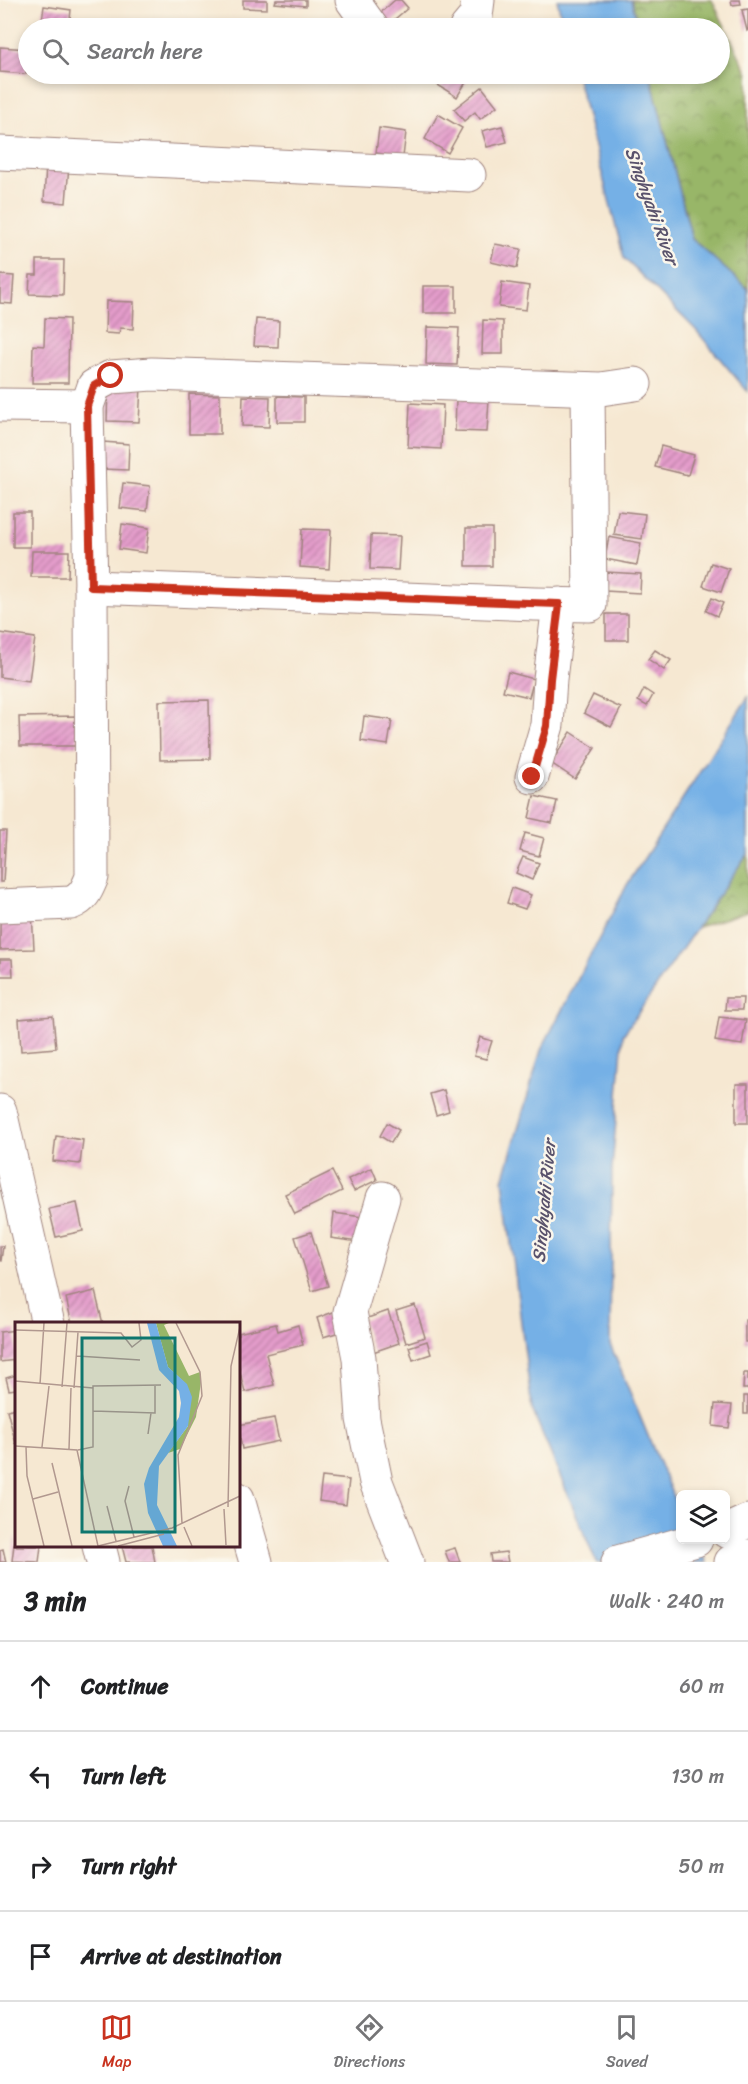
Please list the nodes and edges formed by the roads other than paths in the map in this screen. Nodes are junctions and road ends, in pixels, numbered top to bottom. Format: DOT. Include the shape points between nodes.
graph roads {
  1 [pos="352,0"];
  2 [pos="478,0"];
  3 [pos="365,18"];
  4 [pos="474,18"];
  5 [pos="0,153"];
  6 [pos="469,175"];
  7 [pos="635,384"];
  8 [pos="588,389"];
  9 [pos="0,405"];
  10 [pos="87,406"];
  11 [pos="91,587"];
  12 [pos="559,604"];
  13 [pos="532,777"];
  14 [pos="0,906"];
  15 [pos="0,1111"];
  16 [pos="383,1198"];
  17 [pos="48,1322"];
  18 [pos="240,1506"];
  19 [pos="748,1521"];
  20 [pos="679,1544"];
  21 [pos="99,1547"];
  22 [pos="734,1548"];
  23 [pos="103,1562"];
  24 [pos="256,1562"];
  25 [pos="407,1562"];
  26 [pos="618,1562"];
  1 -- 3 [label="street"];
  2 -- 4 [label="street"];
  5 -- 6 [label="street"];
  7 -- 8 [label="street"];
  8 -- 10 [label="street" via="152,374 111,376 94,386"];
  8 -- 12 [label="street" via="590,605"];
  9 -- 10 [label="street"];
  10 -- 11 [label="street"];
  11 -- 12 [label="street"];
  11 -- 14 [label="street" via="92,877 86,892 72,903"];
  12 -- 13 [label="street" via="547,726"];
  15 -- 17 [label="street"];
  16 -- 25 [label="street" via="350,1312 359,1358 363,1419 376,1482"];
  18 -- 24 [label="street"];
  19 -- 22 [label="street"];
  20 -- 26 [label="street"];
  21 -- 23 [label="street"];
}
